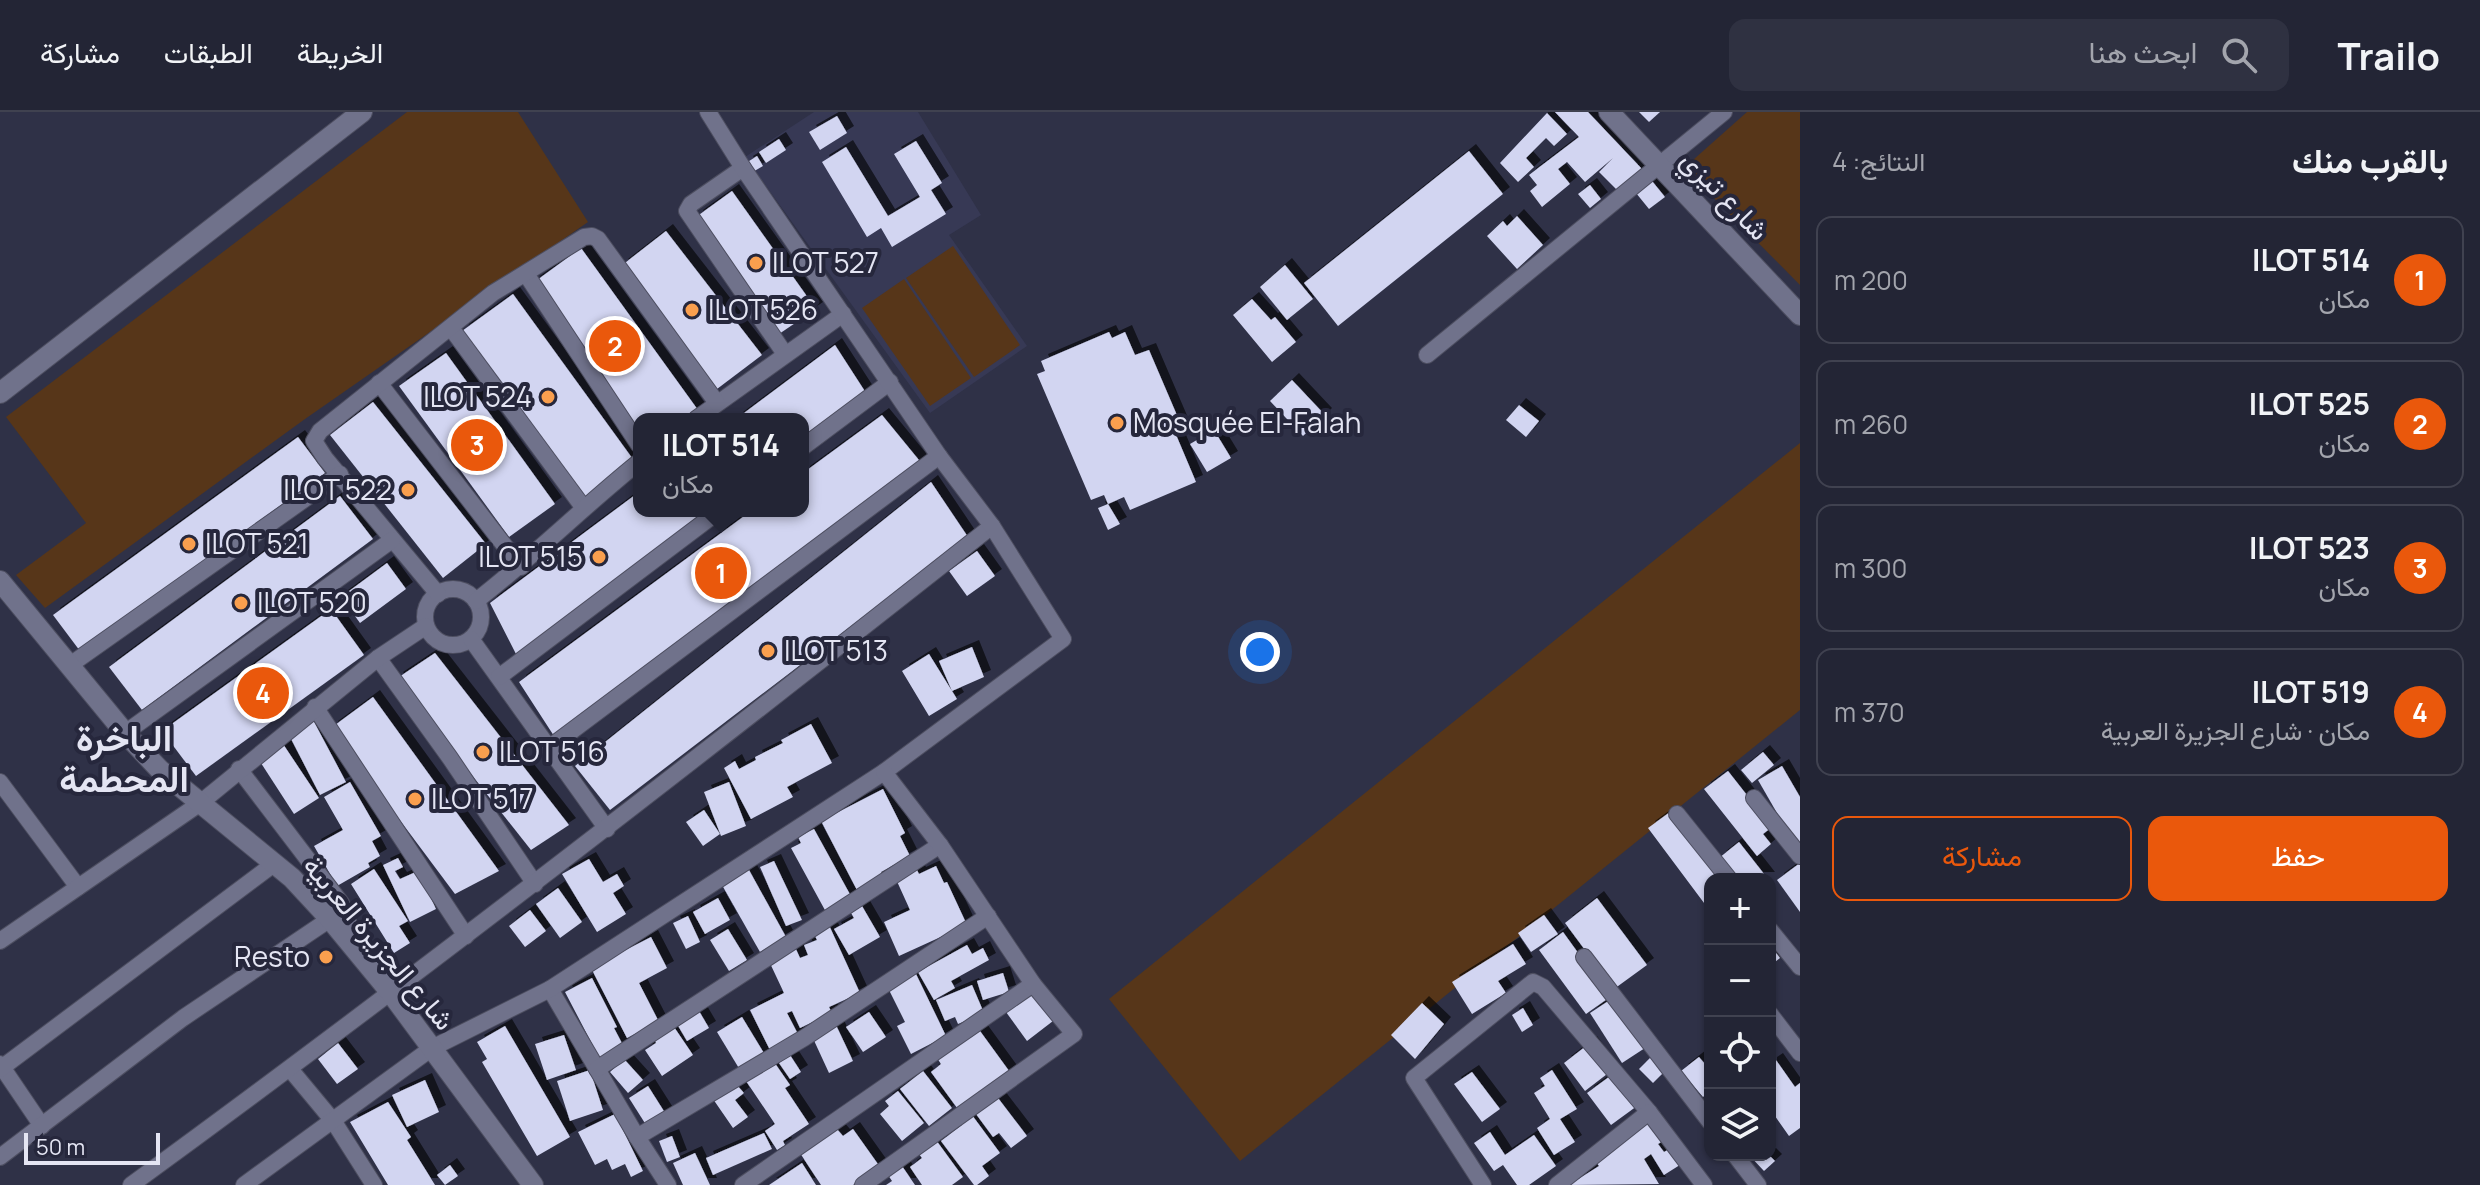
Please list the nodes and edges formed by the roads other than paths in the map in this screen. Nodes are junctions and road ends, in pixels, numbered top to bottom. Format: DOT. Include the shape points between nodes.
graph roads {
  1 [pos="362,112"];
  2 [pos="708,112"];
  3 [pos="1609,112"];
  4 [pos="1724,112"];
  5 [pos="1660,167"];
  6 [pos="743,168"];
  7 [pos="526,274"];
  8 [pos="843,314"];
  9 [pos="1800,315"];
  10 [pos="451,328"];
  11 [pos="785,354"];
  12 [pos="1427,355"];
  13 [pos="890,382"];
  14 [pos="379,383"];
  15 [pos="0,393"];
  16 [pos="717,403"];
  17 [pos="704,413"];
  18 [pos="633,436"];
  19 [pos="809,443"];
  20 [pos="939,456"];
  21 [pos="633,467"];
  22 [pos="340,474"];
  23 [pos="583,507"];
  24 [pos="711,517"];
  25 [pos="992,526"];
  26 [pos="392,540"];
  27 [pos="521,567"];
  28 [pos="0,581"];
  29 [pos="438,594"];
  30 [pos="476,601"];
  31 [pos="426,626"];
  32 [pos="471,639"];
  33 [pos="378,658"];
  34 [pos="70,665"];
  35 [pos="499,677"];
  36 [pos="315,707"];
  37 [pos="125,733"];
  38 [pos="549,748"];
  39 [pos="239,769"];
  40 [pos="884,772"];
  41 [pos="0,782"];
  42 [pos="1754,798"];
  43 [pos="199,804"];
  44 [pos="1677,814"];
  45 [pos="607,829"];
  46 [pos="940,845"];
  47 [pos="1800,856"];
  48 [pos="275,863"];
  49 [pos="1724,873"];
  50 [pos="535,884"];
  51 [pos="78,887"];
  52 [pos="988,916"];
  53 [pos="330,919"];
  54 [pos="3,934"];
  55 [pos="466,936"];
  56 [pos="1776,937"];
  57 [pos="350,942"];
  58 [pos="1584,957"];
  59 [pos="1800,967"];
  60 [pos="1033,984"];
  61 [pos="550,989"];
  62 [pos="391,993"];
  63 [pos="1772,1017"];
  64 [pos="432,1048"];
  65 [pos="1800,1053"];
  66 [pos="1,1067"];
  67 [pos="290,1069"];
  68 [pos="597,1069"];
  69 [pos="1649,1112"];
  70 [pos="1704,1114"];
  71 [pos="334,1122"];
  72 [pos="42,1126"];
  73 [pos="637,1137"];
  74 [pos="0,1157"];
  75 [pos="1740,1161"];
  76 [pos="131,1185"];
  77 [pos="244,1185"];
  78 [pos="374,1185"];
  79 [pos="533,1185"];
  80 [pos="668,1185"];
  81 [pos="743,1185"];
  82 [pos="863,1185"];
  83 [pos="1483,1185"];
  84 [pos="1557,1185"];
  85 [pos="1704,1185"];
  86 [pos="1758,1185"];
  1 -- 15 [label="street"];
  2 -- 6 [label="street"];
  3 -- 5 [label="street, شارع تيزي"];
  4 -- 5 [label="street"];
  5 -- 9 [label="street, شارع تيزي"];
  5 -- 12 [label="street"];
  6 -- 8 [label="street"];
  6 -- 11 [label="street" via="687,211"];
  7 -- 10 [label="street"];
  7 -- 16 [label="street" via="584,237 598,239"];
  7 -- 18 [label="street"];
  8 -- 11 [label="street"];
  8 -- 13 [label="street"];
  10 -- 14 [label="street"];
  10 -- 23 [label="street"];
  11 -- 16 [label="street"];
  13 -- 19 [label="street"];
  13 -- 20 [label="street"];
  14 -- 22 [label="street" via="314,441"];
  14 -- 27 [label="street"];
  16 -- 17 [label="street"];
  20 -- 25 [label="street"];
  20 -- 38 [label="street"];
  21 -- 23 [label="street"];
  22 -- 26 [label="street"];
  22 -- 34 [label="street"];
  23 -- 27 [label="street"];
  24 -- 35 [label="street"];
  25 -- 40 [label="street" via="1063,639"];
  25 -- 45 [label="street"];
  26 -- 29 [label="street"];
  26 -- 37 [label="street"];
  27 -- 30 [label="street"];
  28 -- 34 [label="street, شارع الجزيرة العربية"];
  29 -- 30 [label="street" via="462,590"];
  29 -- 31 [label="street" via="427,608"];
  30 -- 32 [label="street" via="481,626"];
  31 -- 32 [label="street" via="445,644"];
  31 -- 33 [label="street"];
  32 -- 35 [label="street"];
  33 -- 36 [label="street"];
  33 -- 50 [label="street"];
  34 -- 37 [label="street, شارع الجزيرة العربية"];
  35 -- 38 [label="street"];
  36 -- 39 [label="street"];
  36 -- 55 [label="street"];
  37 -- 43 [label="street, شارع الجزيرة العربية"];
  38 -- 45 [label="street"];
  39 -- 43 [label="street"];
  39 -- 57 [label="street" via="341,903"];
  40 -- 46 [label="street"];
  40 -- 61 [label="street"];
  41 -- 51 [label="street"];
  42 -- 47 [label="street"];
  43 -- 48 [label="street, شارع الجزيرة العربية"];
  43 -- 51 [label="street"];
  44 -- 49 [label="street"];
  45 -- 50 [label="street"];
  46 -- 52 [label="street"];
  46 -- 68 [label="street"];
  48 -- 53 [label="street, شارع الجزيرة العربية"];
  48 -- 66 [label="street"];
  50 -- 55 [label="street"];
  51 -- 54 [label="street"];
  52 -- 60 [label="street"];
  52 -- 73 [label="street" via="804,1038"];
  53 -- 57 [label="street, شارع الجزيرة العربية"];
  53 -- 72 [label="street" via="183,1018"];
  55 -- 62 [label="street"];
  56 -- 59 [label="street"];
  57 -- 62 [label="street, شارع الجزيرة العربية"];
  58 -- 70 [label="street"];
  60 -- 81 [label="street"];
  60 -- 82 [label="street" via="1074,1034"];
  61 -- 64 [label="street"];
  61 -- 68 [label="street"];
  62 -- 64 [label="street, شارع الجزيرة العربية"];
  62 -- 67 [label="street"];
  63 -- 65 [label="street"];
  64 -- 71 [label="street"];
  64 -- 79 [label="street, شارع الجزيرة العربية"];
  66 -- 72 [label="street"];
  67 -- 71 [label="street"];
  67 -- 76 [label="street"];
  68 -- 73 [label="street"];
  69 -- 83 [label="street" via="1543,987 1529,983 1414,1078"];
  69 -- 84 [label="street"];
  69 -- 85 [label="street"];
  71 -- 77 [label="street"];
  71 -- 78 [label="street"];
  72 -- 74 [label="street"];
  73 -- 80 [label="street"];
  75 -- 86 [label="street"];
}
